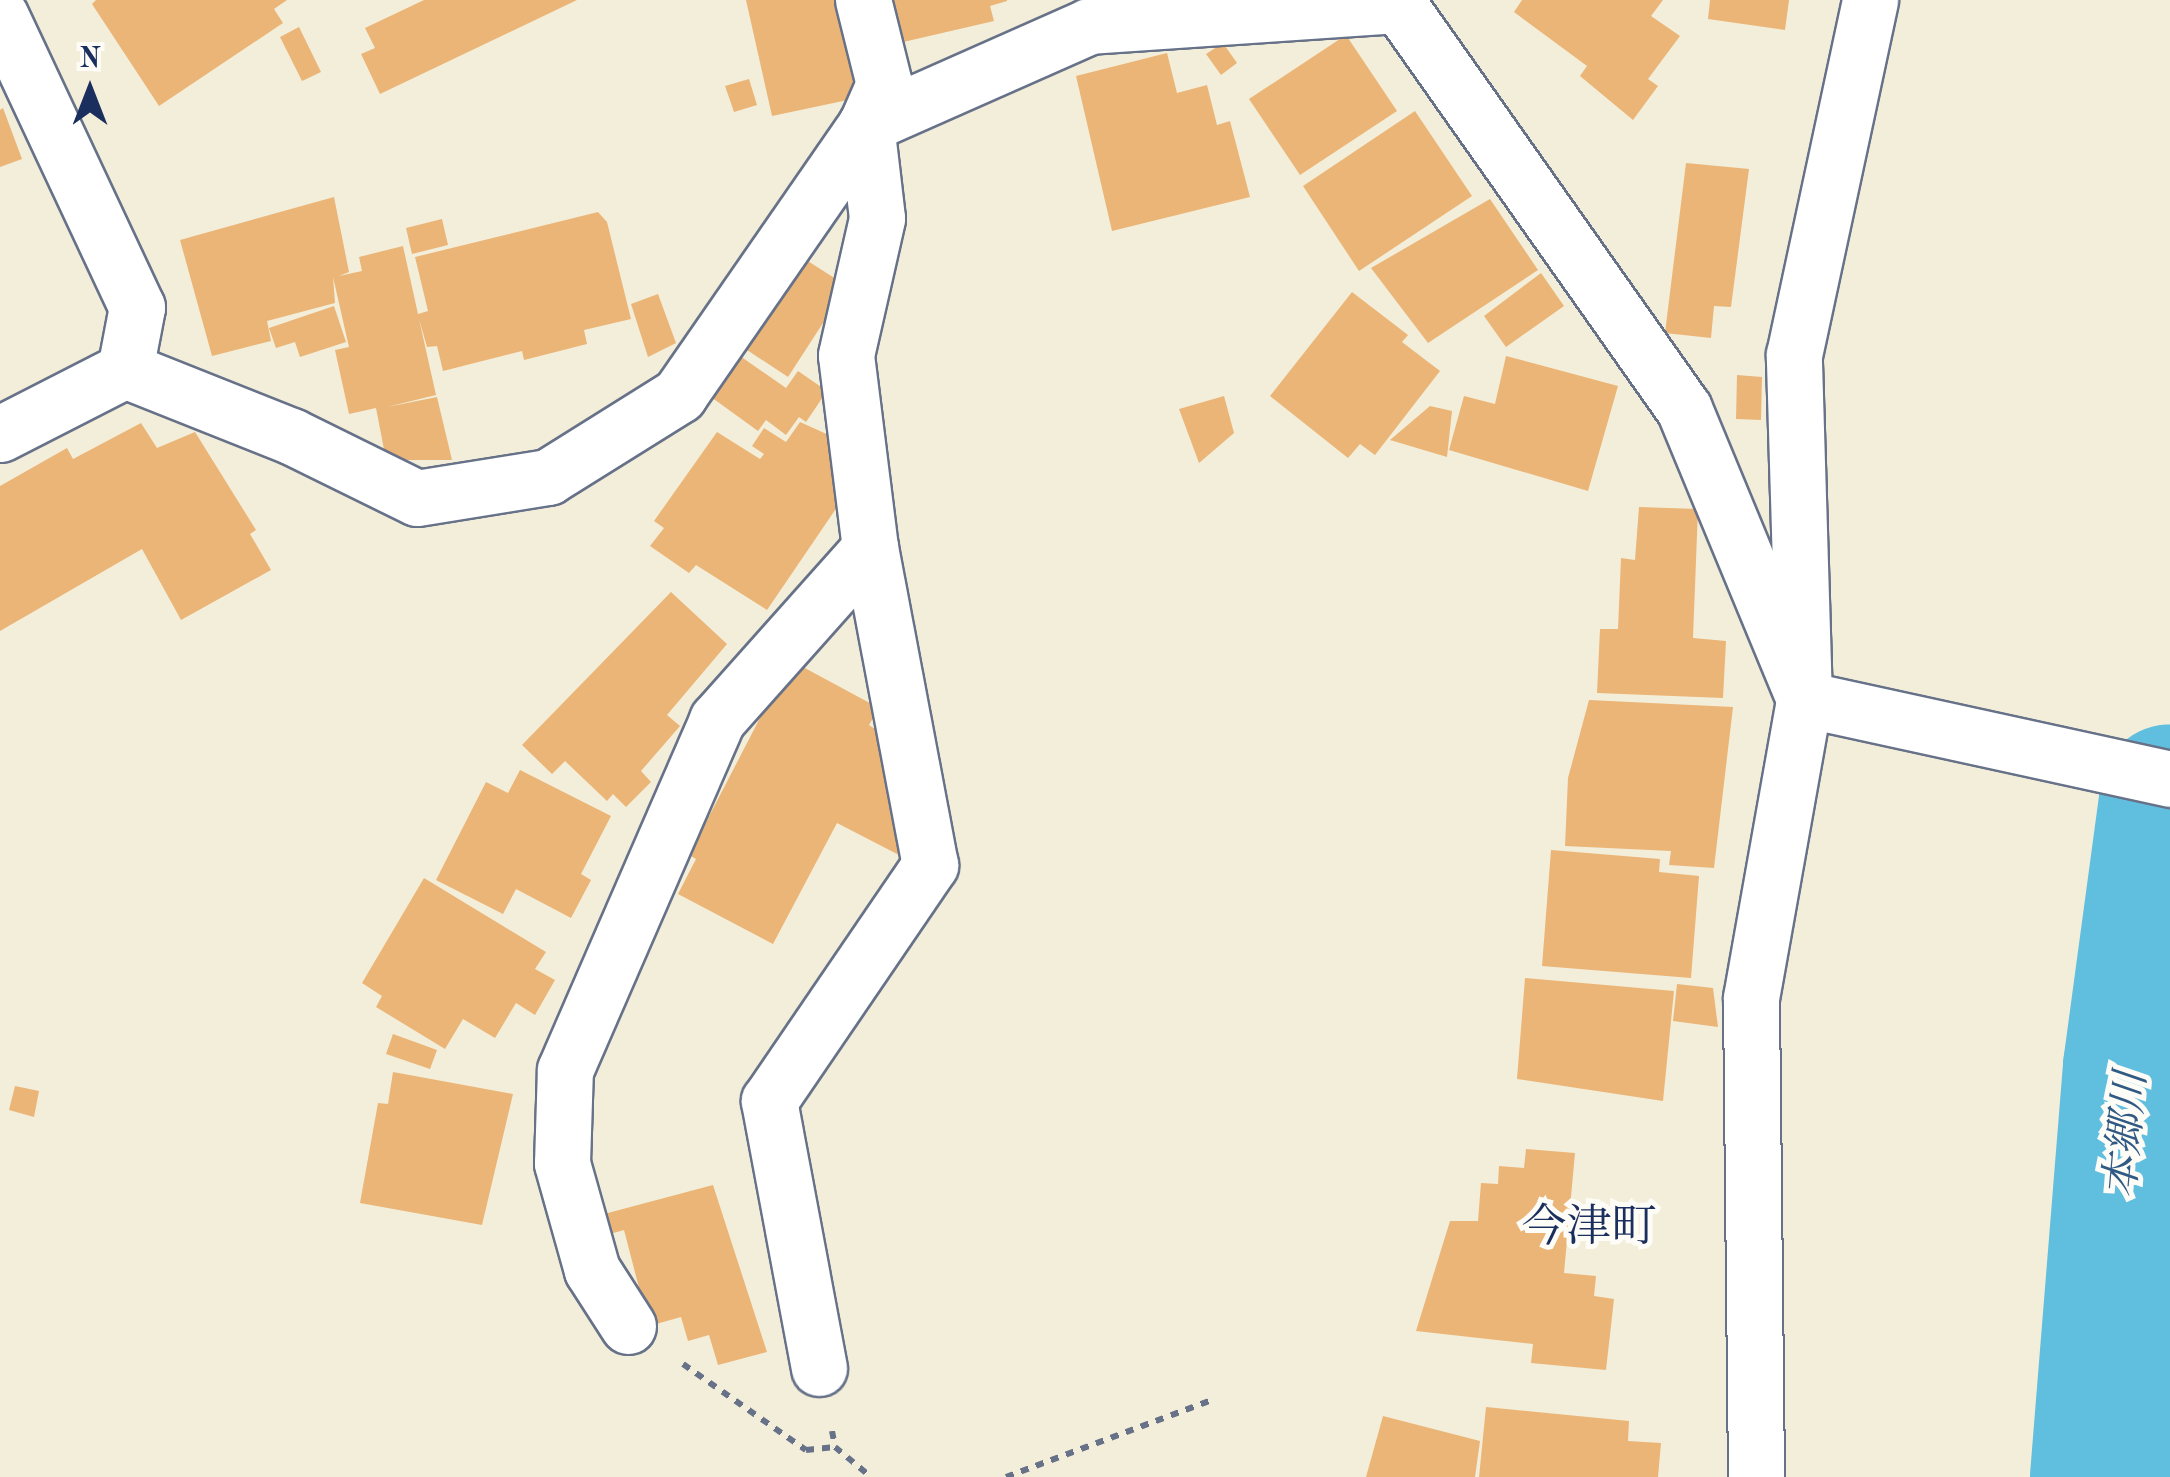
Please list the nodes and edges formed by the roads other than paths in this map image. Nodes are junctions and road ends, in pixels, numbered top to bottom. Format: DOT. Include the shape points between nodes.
graph roads {
  1 [pos="862,0"];
  2 [pos="1870,0"];
  3 [pos="0,15"];
  4 [pos="866,125"];
  5 [pos="125,370"];
  6 [pos="0,434"];
  7 [pos="870,548"];
  8 [pos="1804,699"];
  9 [pos="2170,780"];
  10 [pos="628,1326"];
  11 [pos="819,1368"];
  12 [pos="1756,1477"];
  1 -- 4 [label="street" via="884,84"];
  2 -- 8 [label="street" via="1794,355"];
  3 -- 5 [label="street" via="136,307"];
  4 -- 5 [label="street" via="679,395 548,477 418,498 292,436"];
  4 -- 7 [label="street" via="877,218 846,355"];
  4 -- 8 [label="street" via="1090,26 1399,5 1684,409"];
  5 -- 6 [label="street"];
  7 -- 10 [label="street" via="716,720 565,1070 562,1163 592,1270"];
  7 -- 11 [label="street" via="930,866 769,1102"];
  8 -- 9 [label="street"];
  8 -- 12 [label="street" via="1751,998"];
}
